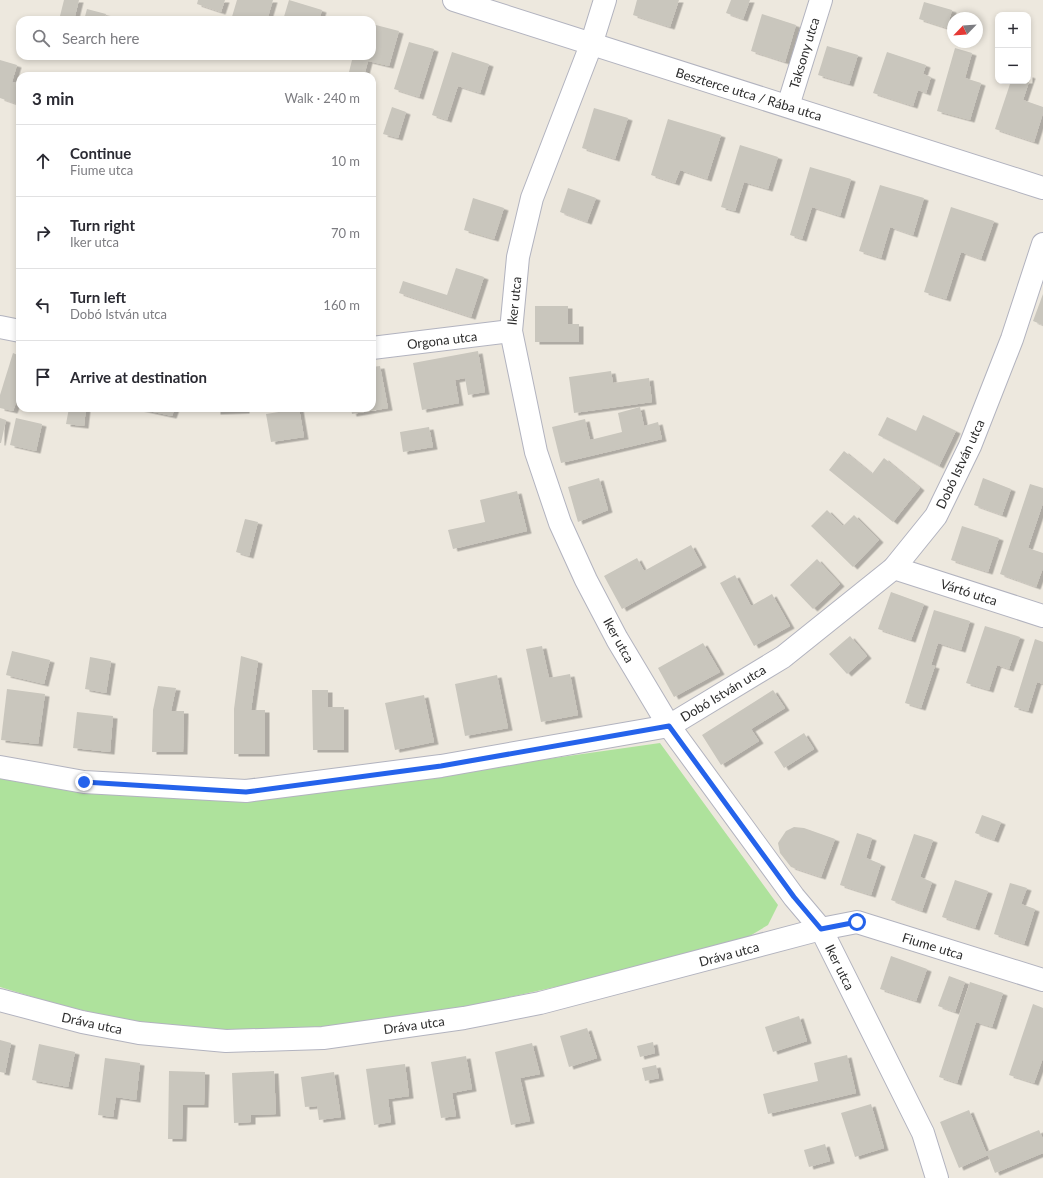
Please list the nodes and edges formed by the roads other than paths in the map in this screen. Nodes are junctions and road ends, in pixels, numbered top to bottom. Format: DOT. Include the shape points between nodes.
graph roads {
  1 [pos="454,0"];
  2 [pos="605,0"];
  3 [pos="821,0"];
  4 [pos="591,45"];
  5 [pos="788,106"];
  6 [pos="1043,188"];
  7 [pos="1043,244"];
  8 [pos="0,327"];
  9 [pos="16,330"];
  10 [pos="511,331"];
  11 [pos="376,348"];
  12 [pos="894,568"];
  13 [pos="1043,616"];
  14 [pos="669,726"];
  15 [pos="0,767"];
  16 [pos="821,929"];
  17 [pos="1043,980"];
  18 [pos="0,1000"];
  19 [pos="937,1178"];
  1 -- 4 [label="street, Beszterce utca / Rába utca"];
  2 -- 4 [label="street, Iker utca"];
  3 -- 5 [label="street, Taksony utca"];
  4 -- 5 [label="street, Beszterce utca / Rába utca"];
  4 -- 10 [label="street, Iker utca" via="532,198 518,257"];
  5 -- 6 [label="street, Beszterce utca / Rába utca"];
  7 -- 12 [label="street, Dobó István utca" via="1012,338 970,446 936,516"];
  8 -- 9 [label="street"];
  10 -- 11 [label="street, Orgona utca"];
  10 -- 14 [label="street, Iker utca" via="536,452 560,523 617,639"];
  12 -- 13 [label="street, Vártó utca"];
  12 -- 14 [label="street, Dobó István utca" via="784,657"];
  14 -- 15 [label="street, Dobó István utca" via="441,766 246,792 84,782"];
  14 -- 16 [label="street, Iker utca" via="794,897"];
  16 -- 17 [label="street, Fiume utca" via="857,922"];
  16 -- 18 [label="street, Dráva utca" via="540,1003 464,1018 323,1038 226,1041 139,1033 82,1022"];
  16 -- 19 [label="street, Iker utca" via="923,1133"];
}
